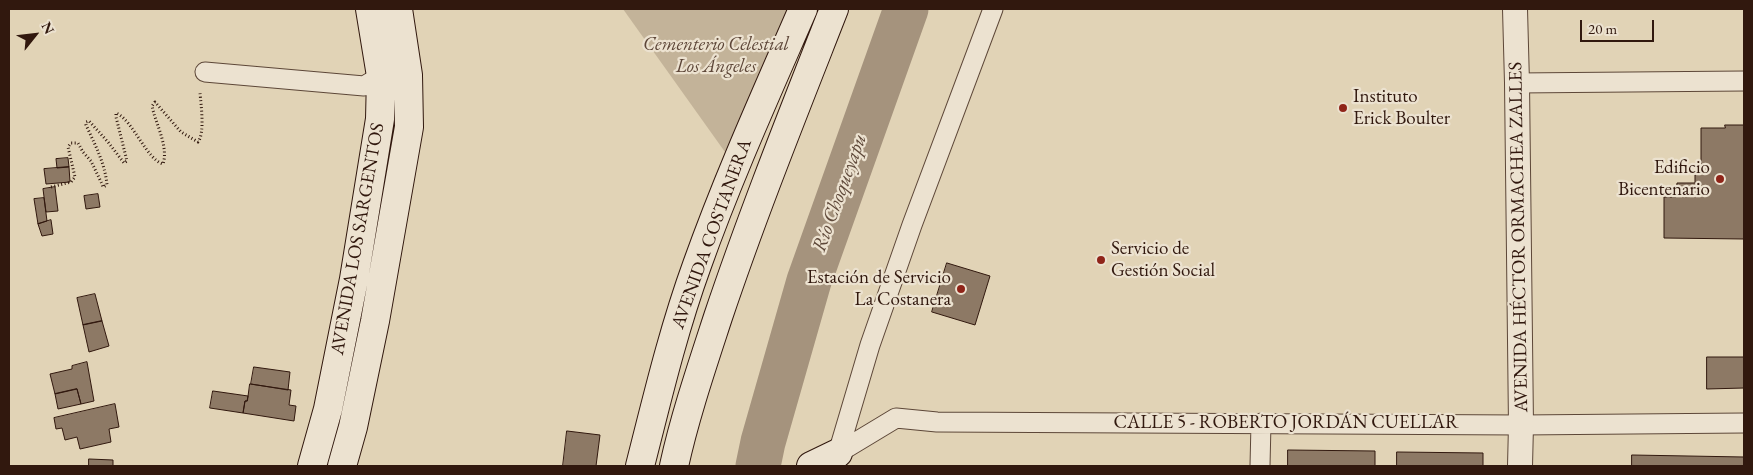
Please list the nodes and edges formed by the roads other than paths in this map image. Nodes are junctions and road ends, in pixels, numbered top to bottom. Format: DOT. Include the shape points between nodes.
graph roads {
  1 [pos="370,9"];
  2 [pos="398,9"];
  3 [pos="803,9"];
  4 [pos="834,9"];
  5 [pos="993,9"];
  6 [pos="1515,9"];
  7 [pos="206,72"];
  8 [pos="408,75"];
  9 [pos="381,76"];
  10 [pos="1744,81"];
  11 [pos="1518,83"];
  12 [pos="1261,423"];
  13 [pos="1744,423"];
  14 [pos="1521,425"];
  15 [pos="838,459"];
  16 [pos="312,466"];
  17 [pos="342,466"];
  18 [pos="640,466"];
  19 [pos="674,466"];
  20 [pos="810,466"];
  21 [pos="1260,466"];
  22 [pos="1520,466"];
  1 -- 9 [label="main road, AVENIDA LOS SARGENTOS"];
  2 -- 8 [label="main road, AVENIDA LOS SARGENTOS"];
  3 -- 18 [label="main road, AVENIDA COSTANERA" via="696,266 663,374"];
  4 -- 19 [label="main road, AVENIDA COSTANERA" via="740,250 705,354"];
  5 -- 15 [label="street" via="870,345"];
  6 -- 11 [label="street, AVENIDA HÉCTOR ORMACHEA ZALLES"];
  7 -- 9 [label="street" via="364,86"];
  8 -- 9 [label="main road"];
  8 -- 17 [label="main road, AVENIDA LOS SARGENTOS" via="409,127 375,321 354,427"];
  9 -- 16 [label="main road, AVENIDA LOS SARGENTOS" via="380,119 354,279 328,409"];
  10 -- 11 [label="street"];
  11 -- 14 [label="street, AVENIDA HÉCTOR ORMACHEA ZALLES"];
  12 -- 14 [label="street, CALLE 5 - ROBERTO JORDÁN CUELLAR"];
  12 -- 15 [label="street, CALLE 5 - ROBERTO JORDÁN CUELLAR" via="937,422 896,418"];
  12 -- 21 [label="street"];
  13 -- 14 [label="street, CALLE 5 - ROBERTO JORDÁN CUELLAR"];
  14 -- 22 [label="street, AVENIDA HÉCTOR ORMACHEA ZALLES"];
  15 -- 20 [label="main road"];
}
